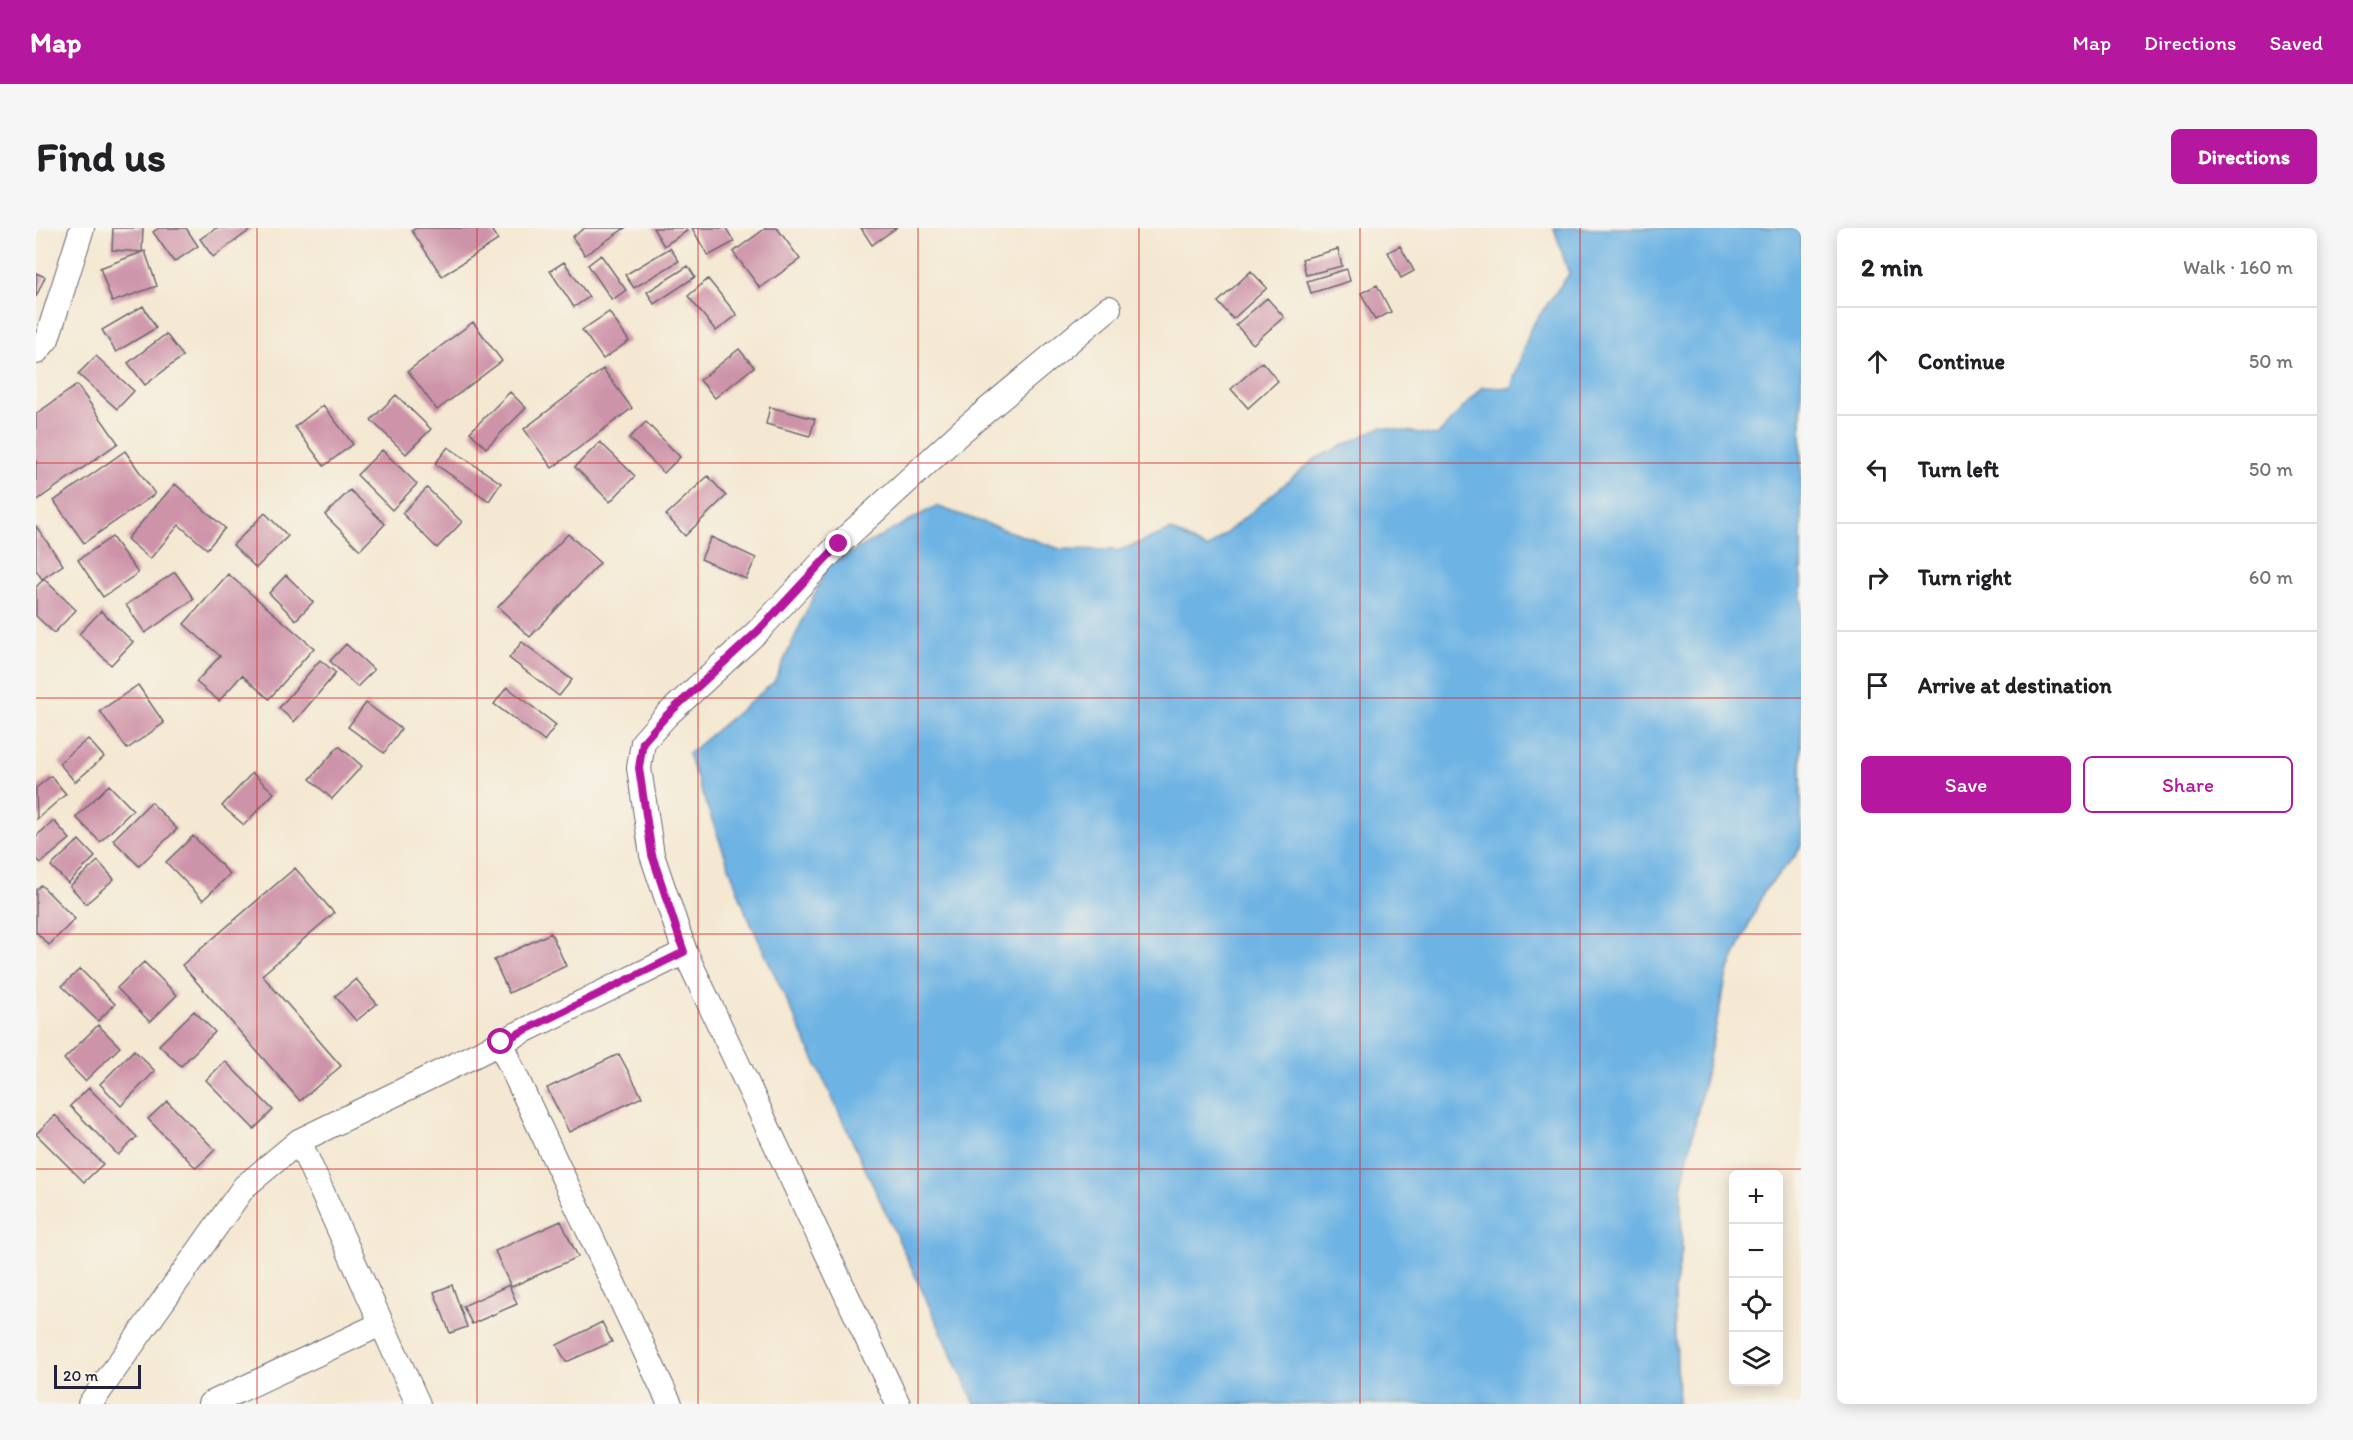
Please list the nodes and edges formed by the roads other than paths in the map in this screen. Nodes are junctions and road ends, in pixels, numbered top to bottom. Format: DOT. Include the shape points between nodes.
graph roads {
  1 [pos="82,228"];
  2 [pos="1109,308"];
  3 [pos="36,351"];
  4 [pos="684,952"];
  5 [pos="299,1141"];
  6 [pos="381,1324"];
  7 [pos="90,1404"];
  8 [pos="210,1404"];
  9 [pos="418,1404"];
  10 [pos="670,1404"];
  11 [pos="898,1404"];
  1 -- 3 [label="street" via="47,339"];
  2 -- 4 [label="street" via="962,430 839,544 758,631 643,742 639,768 652,855"];
  4 -- 10 [label="street" via="501,1042"];
  4 -- 11 [label="street"];
  5 -- 6 [label="street"];
  5 -- 7 [label="street" via="244,1187"];
  5 -- 10 [label="street" via="500,1043"];
  6 -- 8 [label="street"];
  6 -- 9 [label="street"];
}
